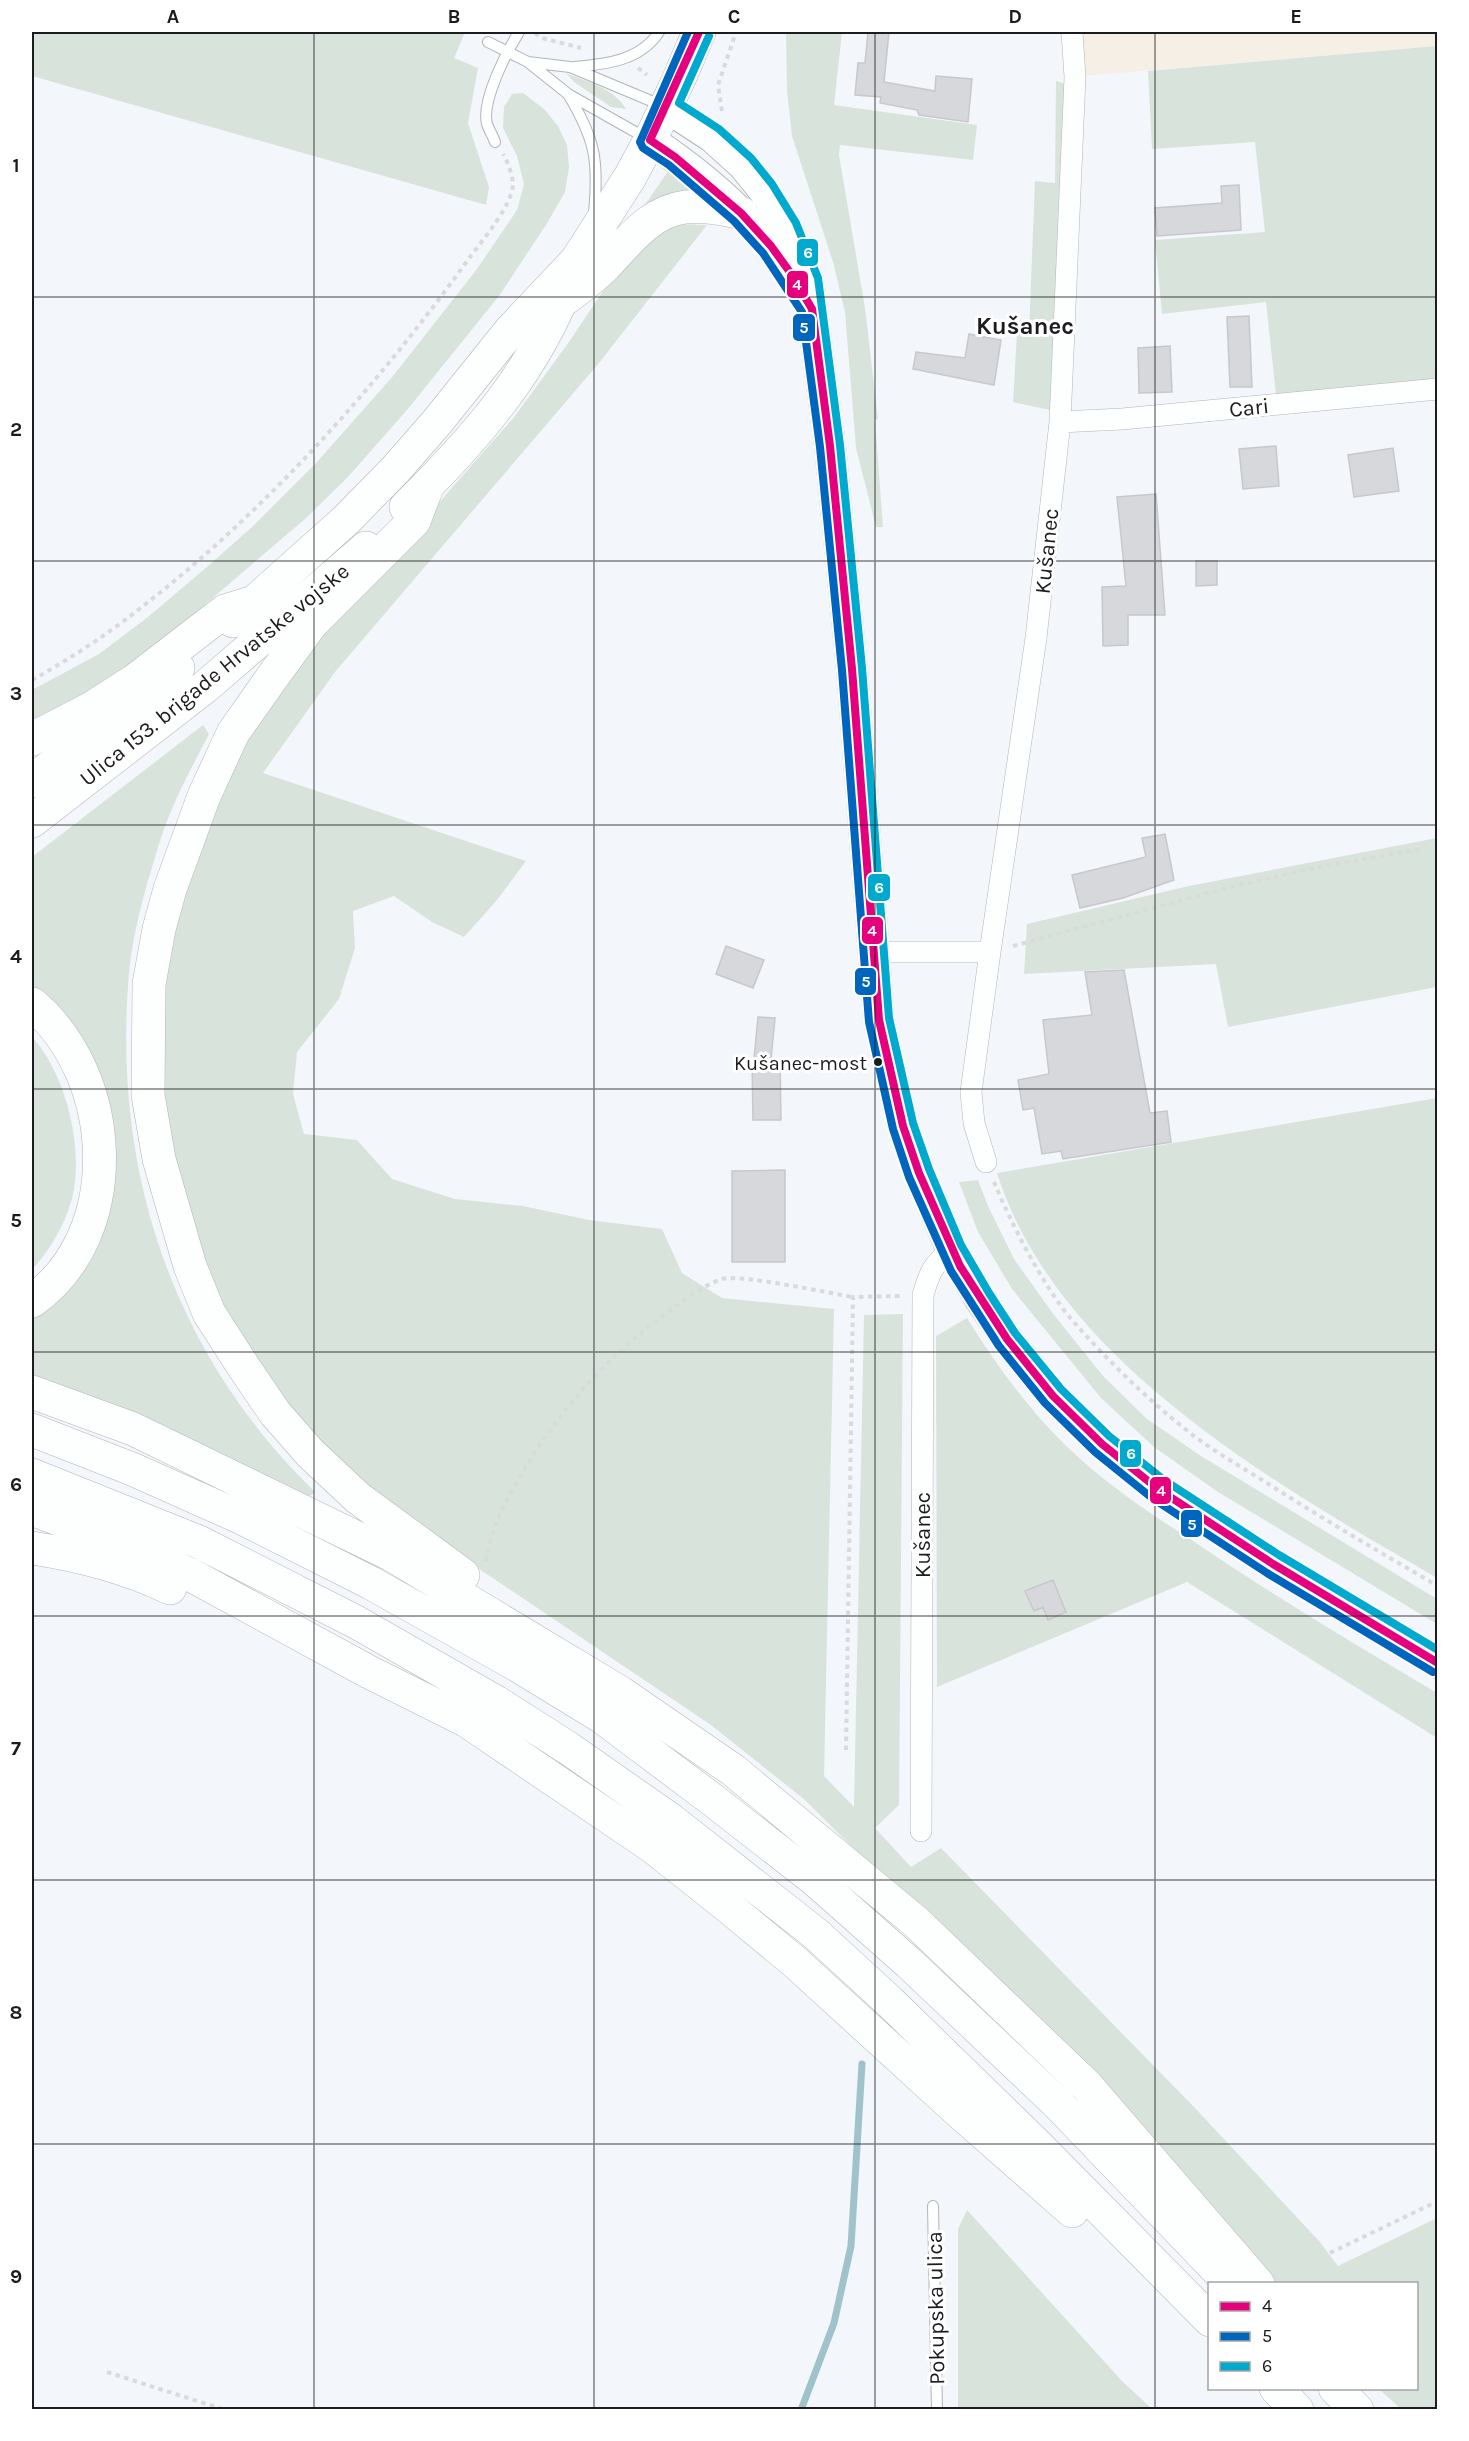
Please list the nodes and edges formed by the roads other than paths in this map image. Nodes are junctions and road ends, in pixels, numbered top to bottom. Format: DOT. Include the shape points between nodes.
graph roads {
  1 [pos="519,32"];
  2 [pos="659,32"];
  3 [pos="699,32"];
  4 [pos="1072,32"];
  5 [pos="488,42"];
  6 [pos="507,51"];
  7 [pos="528,62"];
  8 [pos="570,67"];
  9 [pos="568,94"];
  10 [pos="666,107"];
  11 [pos="650,140"];
  12 [pos="495,142"];
  13 [pos="741,213"];
  14 [pos="585,249"];
  15 [pos="562,301"];
  16 [pos="812,309"];
  17 [pos="1437,388"];
  18 [pos="1060,422"];
  19 [pos="427,487"];
  20 [pos="254,603"];
  21 [pos="32,739"];
  22 [pos="32,781"];
  23 [pos="32,821"];
  24 [pos="875,952"];
  25 [pos="990,952"];
  26 [pos="32,1004"];
  27 [pos="986,1162"];
  28 [pos="952,1250"];
  29 [pos="32,1301"];
  30 [pos="32,1392"];
  31 [pos="32,1430"];
  32 [pos="32,1475"];
  33 [pos="32,1509"];
  34 [pos="32,1548"];
  35 [pos="1437,1663"];
  36 [pos="369,1672"];
  37 [pos="621,1693"];
  38 [pos="921,1831"];
  39 [pos="933,2206"];
  40 [pos="1168,2277"];
  41 [pos="1230,2282"];
  42 [pos="1257,2282"];
  43 [pos="1208,2319"];
  44 [pos="1278,2390"];
  45 [pos="1337,2390"];
  46 [pos="937,2409"];
  47 [pos="1297,2409"];
  48 [pos="1357,2409"];
  1 -- 6 [label="lane"];
  2 -- 8 [label="lane" via="638,52 622,59"];
  3 -- 10 [label="main road, Ulica 153. brigade Hrvatske vojske"];
  4 -- 18 [label="street, Kušanec" via="1075,77"];
  5 -- 6 [label="lane"];
  6 -- 7 [label="lane"];
  6 -- 12 [label="lane" via="489,99 487,123"];
  7 -- 8 [label="lane"];
  7 -- 9 [label="lane"];
  8 -- 10 [label="lane"];
  9 -- 11 [label="lane"];
  9 -- 14 [label="lane" via="585,121 594,149 596,197"];
  10 -- 11 [label="main road, Ulica 153. brigade Hrvatske vojske"];
  10 -- 16 [label="main road" via="712,137 764,191 799,253"];
  11 -- 13 [label="main road"];
  11 -- 14 [label="main road, Ulica 153. brigade Hrvatske vojske"];
  13 -- 15 [label="main road" via="687,207 666,212 646,223 604,267"];
  13 -- 16 [label="main road" via="792,274"];
  14 -- 15 [label="main road, Ulica 153. brigade Hrvatske vojske"];
  14 -- 20 [label="main road, Ulica 153. brigade Hrvatske vojske" via="510,331 396,469"];
  15 -- 19 [label="main road, Ulica 153. brigade Hrvatske vojske" via="531,361 510,391"];
  16 -- 24 [label="main road" via="852,669"];
  17 -- 18 [label="street, Cari"];
  18 -- 25 [label="street, Kušanec" via="1036,638"];
  19 -- 23 [label="main road, Ulica 153. brigade Hrvatske vojske" via="352,562 268,635"];
  19 -- 37 [label="main road" via="414,521 311,624 271,679 233,733 204,796 159,929 149,984 148,1095 159,1159 190,1266 209,1313 275,1413 358,1498 493,1597 607,1669"];
  20 -- 21 [label="main road" via="225,611 134,681"];
  20 -- 22 [label="main road, Ulica 153. brigade Hrvatske vojske" via="179,667"];
  24 -- 25 [label="street"];
  24 -- 28 [label="main road" via="879,1020 903,1126"];
  25 -- 27 [label="street" via="971,1092 974,1123"];
  26 -- 29 [label="main road" via="63,1038 87,1084 99,1125 100,1168 94,1208 76,1253"];
  28 -- 35 [label="main road" via="1007,1339 1053,1396 1102,1444 1158,1489"];
  28 -- 38 [label="street, Kušanec" via="939,1258 923,1295"];
  30 -- 37 [label="main road" via="134,1429 392,1555"];
  31 -- 41 [label="main road" via="132,1469 252,1523 371,1583 602,1717 814,1879 909,1963 1058,2104"];
  32 -- 40 [label="main road" via="199,1542 356,1622 496,1701 662,1814 816,1934 1036,2144"];
  33 -- 36 [label="main road" via="189,1574"];
  34 -- 36 [label="main road" via="153,1580 301,1652 341,1667"];
  36 -- 40 [label="main road" via="467,1721 653,1847 795,1962 1131,2266"];
  37 -- 42 [label="main road" via="733,1770 916,1922 1086,2086"];
  39 -- 46 [label="lane, Pokupska ulica"];
  40 -- 43 [label="main road"];
  44 -- 47 [label="main road"];
  45 -- 48 [label="main road"];
}
